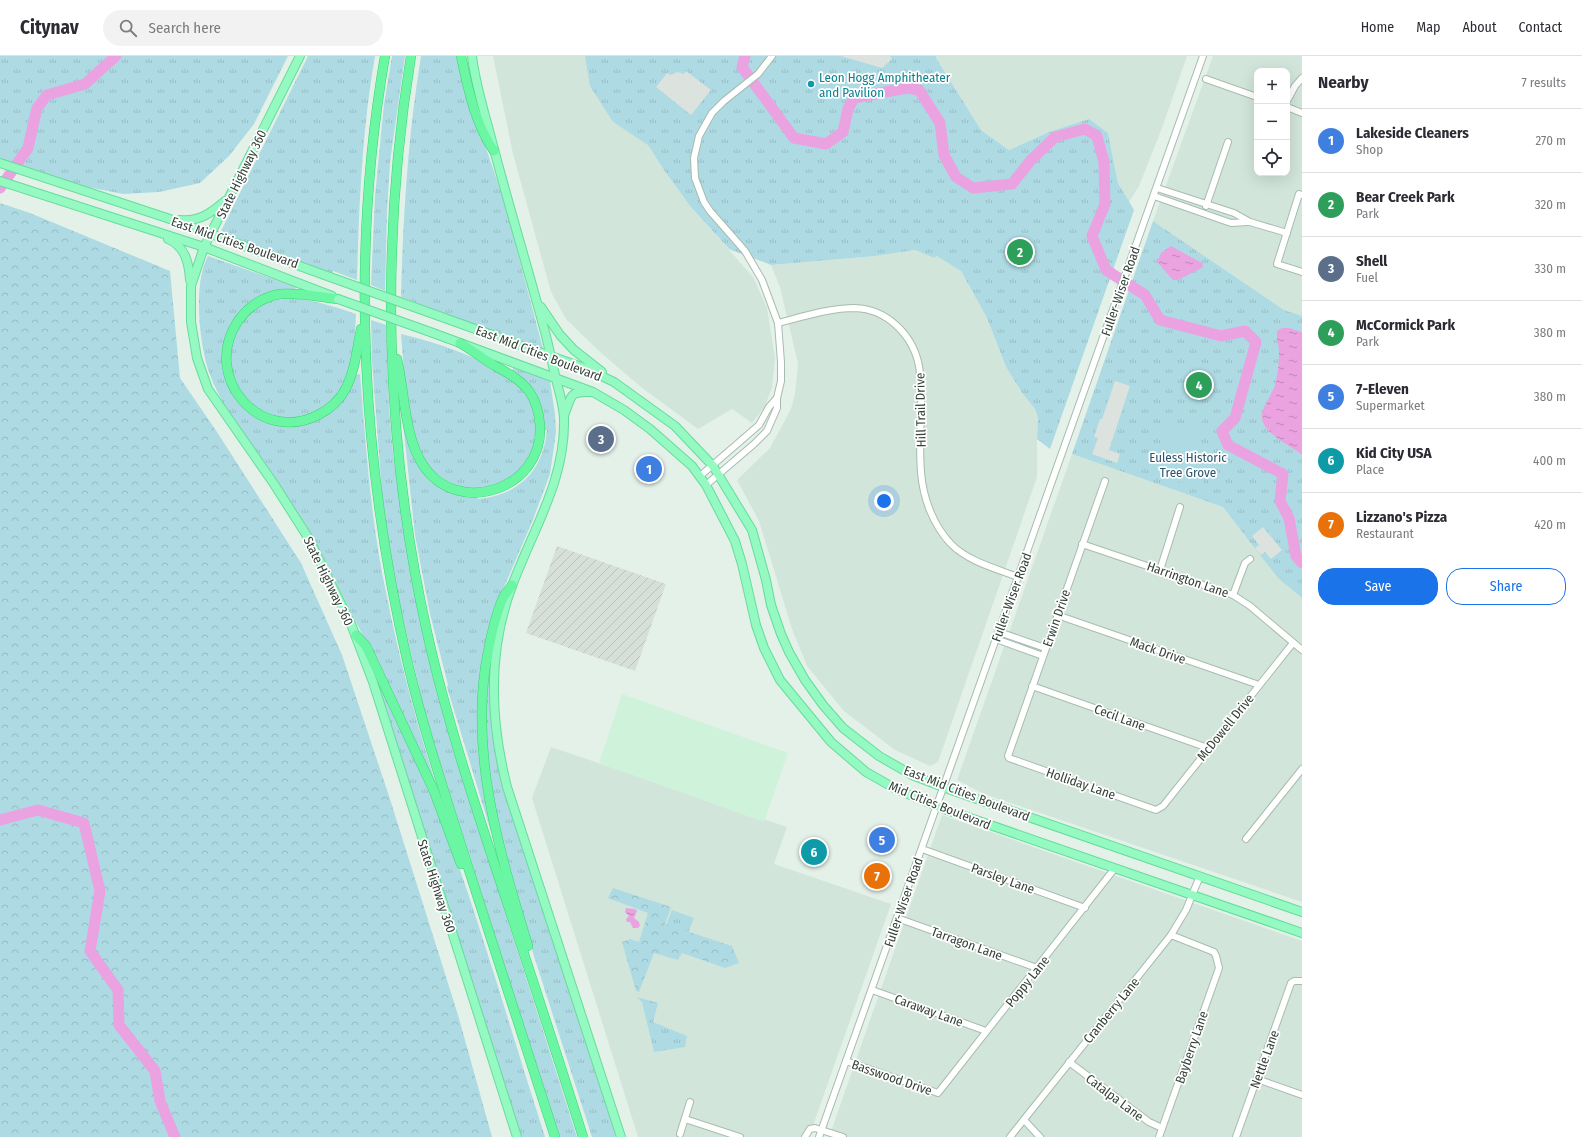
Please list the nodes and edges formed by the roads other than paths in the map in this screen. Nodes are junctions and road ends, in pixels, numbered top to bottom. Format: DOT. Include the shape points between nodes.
graph roads {
  1 [pos="300,56"];
  2 [pos="385,56"];
  3 [pos="411,56"];
  4 [pos="461,56"];
  5 [pos="472,56"];
  6 [pos="772,56"];
  7 [pos="1203,56"];
  8 [pos="1302,78"];
  9 [pos="1206,79"];
  10 [pos="1290,95"];
  11 [pos="1254,96"];
  12 [pos="1290,108"];
  13 [pos="1302,113"];
  14 [pos="1228,142"];
  15 [pos="494,151"];
  16 [pos="0,163"];
  17 [pos="0,181"];
  18 [pos="1157,188"];
  19 [pos="1301,195"];
  20 [pos="1154,196"];
  21 [pos="227,199"];
  22 [pos="1206,204"];
  23 [pos="1203,213"];
  24 [pos="167,218"];
  25 [pos="1250,222"];
  26 [pos="138,225"];
  27 [pos="1287,233"];
  28 [pos="211,234"];
  29 [pos="204,247"];
  30 [pos="1302,272"];
  31 [pos="191,286"];
  32 [pos="338,299"];
  33 [pos="537,302"];
  34 [pos="365,314"];
  35 [pos="778,323"];
  36 [pos="392,333"];
  37 [pos="460,343"];
  38 [pos="551,356"];
  39 [pos="556,377"];
  40 [pos="614,382"];
  41 [pos="593,392"];
  42 [pos="776,398"];
  43 [pos="564,416"];
  44 [pos="682,457"];
  45 [pos="713,466"];
  46 [pos="720,475"];
  47 [pos="700,476"];
  48 [pos="1105,481"];
  49 [pos="706,486"];
  50 [pos="1180,507"];
  51 [pos="1082,544"];
  52 [pos="1250,559"];
  53 [pos="1160,570"];
  54 [pos="1018,577"];
  55 [pos="512,585"];
  56 [pos="1234,595"];
  57 [pos="1057,615"];
  58 [pos="999,632"];
  59 [pos="356,635"];
  60 [pos="996,639"];
  61 [pos="1293,643"];
  62 [pos="1045,648"];
  63 [pos="1302,650"];
  64 [pos="1042,656"];
  65 [pos="1259,685"];
  66 [pos="1032,686"];
  67 [pos="1208,748"];
  68 [pos="1008,756"];
  69 [pos="1302,770"];
  70 [pos="944,787"];
  71 [pos="937,806"];
  72 [pos="1156,810"];
  73 [pos="1246,839"];
  74 [pos="922,849"];
  75 [pos="1115,868"];
  76 [pos="1200,876"];
  77 [pos="1192,895"];
  78 [pos="1085,908"];
  79 [pos="1302,912"];
  80 [pos="897,918"];
  81 [pos="1302,933"];
  82 [pos="1171,935"];
  83 [pos="1037,968"];
  84 [pos="1302,981"];
  85 [pos="872,990"];
  86 [pos="512,1006"];
  87 [pos="986,1031"];
  88 [pos="551,1036"];
  89 [pos="846,1061"];
  90 [pos="1069,1062"];
  91 [pos="1257,1079"];
  92 [pos="938,1093"];
  93 [pos="1302,1095"];
  94 [pos="690,1102"];
  95 [pos="685,1118"];
  96 [pos="1024,1120"];
  97 [pos="1162,1128"];
  98 [pos="822,1130"];
  99 [pos="680,1134"];
  100 [pos="518,1137"];
  101 [pos="555,1137"];
  102 [pos="583,1137"];
  103 [pos="621,1137"];
  104 [pos="740,1137"];
  105 [pos="805,1137"];
  106 [pos="819,1137"];
  107 [pos="843,1137"];
  108 [pos="1010,1137"];
  109 [pos="1040,1137"];
  110 [pos="1159,1137"];
  111 [pos="1236,1137"];
  1 -- 21 [label="main road, State Highway 360"];
  2 -- 34 [label="highway" via="376,117 370,189"];
  3 -- 36 [label="highway" via="396,183 392,247"];
  4 -- 15 [label="highway" via="485,138"];
  5 -- 15 [label="main road"];
  6 -- 35 [label="street" via="758,74 712,113 699,136 694,158 695,178 710,211 745,251 767,292"];
  7 -- 18 [label="street, Fuller-Wiser Road"];
  8 -- 10 [label="street"];
  9 -- 11 [label="street"];
  12 -- 13 [label="street"];
  14 -- 22 [label="street"];
  15 -- 33 [label="main road"];
  16 -- 24 [label="main road, East Mid Cities Boulevard"];
  17 -- 26 [label="main road, East Mid Cities Boulevard"];
  18 -- 20 [label="street, Fuller-Wiser Road"];
  18 -- 22 [label="street"];
  19 -- 27 [label="street"];
  20 -- 23 [label="street"];
  20 -- 54 [label="street, Fuller-Wiser Road"];
  21 -- 24 [label="main road" via="212,213 196,220"];
  21 -- 28 [label="main road, State Highway 360"];
  22 -- 23 [label="street"];
  22 -- 25 [label="street" via="1234,213"];
  23 -- 25 [label="street" via="1231,222"];
  24 -- 28 [label="main road, East Mid Cities Boulevard"];
  25 -- 27 [label="street"];
  26 -- 29 [label="main road, East Mid Cities Boulevard"];
  26 -- 31 [label="main road" via="179,246 189,266"];
  27 -- 30 [label="street" via="1277,264"];
  28 -- 29 [label="main road, State Highway 360"];
  28 -- 38 [label="main road, East Mid Cities Boulevard, bridge"];
  29 -- 31 [label="main road, State Highway 360"];
  29 -- 32 [label="main road, East Mid Cities Boulevard"];
  31 -- 59 [label="main road, State Highway 360" via="193,336 197,358 208,389 309,539"];
  32 -- 34 [label="highway" via="280,294 258,302 240,318 232,330 228,343 227,373 240,399 251,409 280,422 296,422 326,412 346,389 352,375"];
  32 -- 37 [label="main road, East Mid Cities Boulevard, bridge"];
  33 -- 38 [label="main road"];
  33 -- 40 [label="main road" via="560,336"];
  34 -- 86 [label="highway" via="368,395 377,495 399,624 431,748"];
  35 -- 42 [label="street" via="781,381"];
  35 -- 54 [label="street, Hill Trail Drive" via="834,310 855,308 880,313 896,325 913,347 920,367 921,472 926,502 931,513 950,544 971,560"];
  36 -- 37 [label="highway" via="412,439 423,465 433,476 456,490 483,492 510,483 532,462 539,439 539,417 536,404 520,381"];
  36 -- 88 [label="highway" via="401,471 411,548 427,631 460,756"];
  37 -- 39 [label="main road, East Mid Cities Boulevard"];
  38 -- 39 [label="main road"];
  38 -- 40 [label="main road, East Mid Cities Boulevard"];
  39 -- 41 [label="main road, East Mid Cities Boulevard"];
  39 -- 43 [label="main road"];
  40 -- 45 [label="main road, East Mid Cities Boulevard" via="675,426"];
  41 -- 43 [label="main road" via="577,392 572,395"];
  41 -- 44 [label="main road, East Mid Cities Boulevard" via="624,410"];
  42 -- 45 [label="street" via="759,424"];
  42 -- 46 [label="street" via="776,408 767,431"];
  43 -- 55 [label="main road" via="556,481"];
  44 -- 47 [label="main road, Mid Cities Boulevard"];
  45 -- 46 [label="main road, East Mid Cities Boulevard"];
  45 -- 47 [label="street"];
  46 -- 49 [label="street"];
  46 -- 70 [label="main road, East Mid Cities Boulevard" via="752,530 781,634 805,680 843,728 879,756 912,775"];
  47 -- 49 [label="main road, Mid Cities Boulevard"];
  48 -- 51 [label="street, Erwin Drive"];
  49 -- 71 [label="main road, Mid Cities Boulevard" via="735,541 756,625 780,680 831,742 866,772 896,790"];
  50 -- 53 [label="street"];
  51 -- 53 [label="street, Harrington Lane"];
  51 -- 57 [label="street, Erwin Drive"];
  52 -- 56 [label="street" via="1245,563"];
  53 -- 56 [label="street, Harrington Lane"];
  54 -- 58 [label="street, Fuller-Wiser Road"];
  55 -- 88 [label="highway" via="502,599 491,636 484,677 484,766 511,891 551,1022"];
  55 -- 103 [label="main road" via="502,621 495,664 493,706 498,749 507,788"];
  56 -- 61 [label="street, Harrington Lane"];
  57 -- 62 [label="street, Erwin Drive"];
  57 -- 65 [label="street, Mack Drive"];
  58 -- 60 [label="street, Fuller-Wiser Road"];
  58 -- 62 [label="street"];
  59 -- 86 [label="highway" via="366,646 434,791 504,992"];
  59 -- 100 [label="main road, State Highway 360"];
  60 -- 64 [label="street"];
  60 -- 70 [label="street, Fuller-Wiser Road"];
  61 -- 63 [label="street, Harrington Lane"];
  61 -- 65 [label="street, McDowell Drive"];
  62 -- 64 [label="street, Erwin Drive"];
  64 -- 66 [label="street, Erwin Drive"];
  65 -- 67 [label="street, McDowell Drive"];
  66 -- 67 [label="street, Cecil Lane"];
  66 -- 68 [label="street, Erwin Drive"];
  67 -- 72 [label="street, McDowell Drive" via="1163,806"];
  68 -- 72 [label="street, Holliday Lane"];
  69 -- 73 [label="street"];
  70 -- 71 [label="street, Fuller-Wiser Road"];
  70 -- 76 [label="main road, East Mid Cities Boulevard"];
  71 -- 74 [label="street, Fuller-Wiser Road"];
  71 -- 75 [label="main road, Mid Cities Boulevard"];
  74 -- 78 [label="street, Parsley Lane"];
  74 -- 80 [label="street, Fuller-Wiser Road"];
  75 -- 77 [label="main road, Mid Cities Boulevard"];
  75 -- 78 [label="street, Poppy Lane"];
  76 -- 77 [label="street, Cranberry Lane"];
  76 -- 79 [label="main road, East Mid Cities Boulevard"];
  77 -- 81 [label="main road, Mid Cities Boulevard"];
  77 -- 82 [label="street, Cranberry Lane"];
  78 -- 83 [label="street, Poppy Lane"];
  80 -- 83 [label="street, Tarragon Lane"];
  80 -- 85 [label="street, Fuller-Wiser Road"];
  82 -- 90 [label="street, Cranberry Lane"];
  82 -- 97 [label="street, Bayberry Lane" via="1210,950 1216,956 1219,968"];
  83 -- 87 [label="street, Poppy Lane"];
  84 -- 91 [label="street, Nettle Lane" via="1292,983"];
  85 -- 87 [label="street, Caraway Lane"];
  85 -- 89 [label="street, Fuller-Wiser Road"];
  86 -- 101 [label="highway"];
  87 -- 92 [label="street, Poppy Lane"];
  88 -- 102 [label="highway"];
  89 -- 92 [label="street, Basswood Drive"];
  89 -- 98 [label="street, Fuller-Wiser Road"];
  90 -- 96 [label="street, Cranberry Lane"];
  90 -- 97 [label="street, Catalpa Lane" via="1149,1122"];
  91 -- 93 [label="street"];
  91 -- 111 [label="street, Nettle Lane"];
  94 -- 95 [label="street"];
  95 -- 99 [label="street"];
  95 -- 104 [label="street"];
  96 -- 108 [label="street, Cranberry Lane"];
  96 -- 109 [label="street"];
  97 -- 110 [label="street, Bayberry Lane"];
  98 -- 105 [label="street" via="810,1129"];
  98 -- 106 [label="street, Fuller-Wiser Road"];
  98 -- 107 [label="street"];
}
